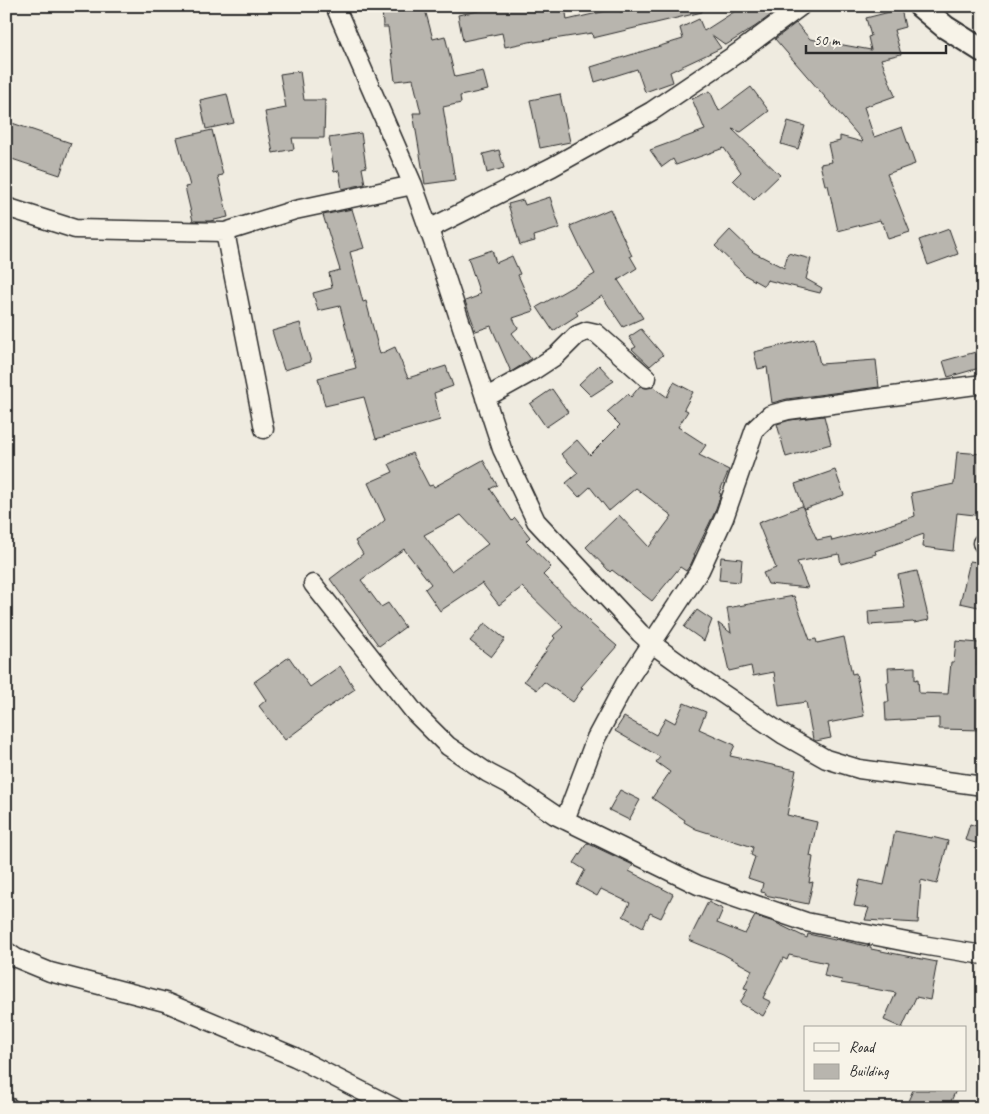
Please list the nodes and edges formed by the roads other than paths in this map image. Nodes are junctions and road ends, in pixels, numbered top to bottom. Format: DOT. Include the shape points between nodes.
graph roads {
  1 [pos="335,6"];
  2 [pos="801,6"];
  3 [pos="920,6"];
  4 [pos="983,51"];
  5 [pos="413,185"];
  6 [pos="6,207"];
  7 [pos="429,229"];
  8 [pos="225,232"];
  9 [pos="648,378"];
  10 [pos="983,384"];
  11 [pos="485,398"];
  12 [pos="264,429"];
  13 [pos="313,584"];
  14 [pos="651,643"];
  15 [pos="983,786"];
  16 [pos="565,820"];
  17 [pos="6,951"];
  18 [pos="983,955"];
  19 [pos="6,1106"];
  20 [pos="10,1108"];
  21 [pos="395,1108"];
  1 -- 5 [label="street"];
  2 -- 7 [label="street" via="652,111 552,167"];
  3 -- 4 [label="street" via="945,27"];
  5 -- 7 [label="street"];
  5 -- 8 [label="street" via="295,210"];
  6 -- 8 [label="street" via="75,229"];
  7 -- 11 [label="street"];
  8 -- 12 [label="street"];
  9 -- 11 [label="street" via="596,333 587,331 577,335 557,355"];
  10 -- 14 [label="street" via="770,415 755,429 724,518 700,570"];
  11 -- 14 [label="street" via="502,449 536,520"];
  13 -- 16 [label="street" via="415,713 448,746"];
  14 -- 15 [label="street" via="698,678 826,759 858,769"];
  14 -- 16 [label="street" via="596,738"];
  16 -- 18 [label="street" via="698,885 806,922"];
  17 -- 21 [label="street" via="50,972 166,1002 295,1057"];
  19 -- 20 [label="street"];
}
